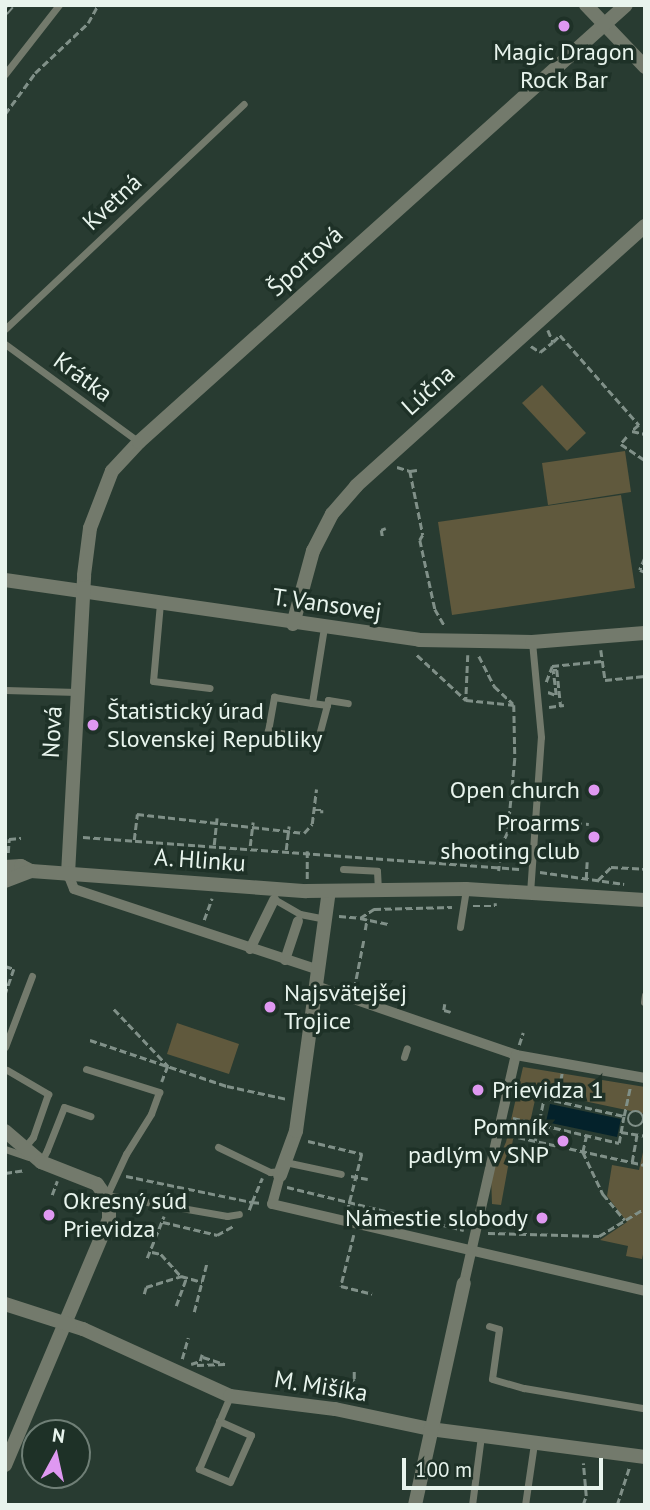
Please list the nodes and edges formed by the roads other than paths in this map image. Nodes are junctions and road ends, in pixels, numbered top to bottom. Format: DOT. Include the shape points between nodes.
graph roads {
  1 [pos="59,5"];
  2 [pos="586,5"];
  3 [pos="626,5"];
  4 [pos="604,24"];
  5 [pos="645,67"];
  6 [pos="5,74"];
  7 [pos="244,104"];
  8 [pos="645,226"];
  9 [pos="5,329"];
  10 [pos="5,344"];
  11 [pos="139,442"];
  12 [pos="5,580"];
  13 [pos="82,592"];
  14 [pos="160,603"];
  15 [pos="293,624"];
  16 [pos="324,627"];
  17 [pos="645,633"];
  18 [pos="532,642"];
  19 [pos="210,688"];
  20 [pos="5,690"];
  21 [pos="77,692"];
  22 [pos="312,703"];
  23 [pos="348,703"];
  24 [pos="327,705"];
  25 [pos="6,860"];
  26 [pos="343,869"];
  27 [pos="31,871"];
  28 [pos="68,874"];
  29 [pos="5,881"];
  30 [pos="466,889"];
  31 [pos="378,890"];
  32 [pos="329,891"];
  33 [pos="272,894"];
  34 [pos="530,894"];
  35 [pos="645,900"];
  36 [pos="326,917"];
  37 [pos="298,921"];
  38 [pos="460,927"];
  39 [pos="250,949"];
  40 [pos="285,960"];
  41 [pos="318,970"];
  42 [pos="32,976"];
  43 [pos="316,986"];
  44 [pos="5,1047"];
  45 [pos="407,1048"];
  46 [pos="516,1055"];
  47 [pos="404,1057"];
  48 [pos="86,1069"];
  49 [pos="7,1070"];
  50 [pos="645,1079"];
  51 [pos="90,1116"];
  52 [pos="5,1130"];
  53 [pos="218,1147"];
  54 [pos="5,1149"];
  55 [pos="23,1149"];
  56 [pos="41,1162"];
  57 [pos="279,1173"];
  58 [pos="345,1175"];
  59 [pos="107,1195"];
  60 [pos="239,1214"];
  61 [pos="467,1252"];
  62 [pos="464,1283"];
  63 [pos="644,1290"];
  64 [pos="5,1304"];
  65 [pos="65,1324"];
  66 [pos="489,1326"];
  67 [pos="230,1396"];
  68 [pos="642,1408"];
  69 [pos="219,1421"];
  70 [pos="430,1429"];
  71 [pos="481,1436"];
  72 [pos="534,1443"];
  73 [pos="639,1456"];
  74 [pos="5,1465"];
  75 [pos="415,1505"];
  76 [pos="472,1505"];
  77 [pos="525,1505"];
  1 -- 6 [label="lane"];
  2 -- 4 [label="street"];
  3 -- 4 [label="street, Športová"];
  4 -- 5 [label="street"];
  4 -- 11 [label="street, Športová"];
  7 -- 9 [label="lane, Kvetná"];
  8 -- 15 [label="street, Lúčna" via="356,486 325,526 309,560"];
  10 -- 11 [label="lane, Krátka"];
  11 -- 13 [label="street, Športová" via="112,471 90,528"];
  12 -- 13 [label="street, T. Vansovej"];
  13 -- 14 [label="street, T. Vansovej"];
  13 -- 21 [label="street, Nová"];
  14 -- 15 [label="street, T. Vansovej"];
  14 -- 19 [label="lane" via="153,681"];
  15 -- 16 [label="street, T. Vansovej"];
  16 -- 18 [label="street, T. Vansovej" via="418,640"];
  16 -- 22 [label="lane"];
  17 -- 18 [label="street, T. Vansovej"];
  18 -- 34 [label="lane" via="541,737"];
  20 -- 21 [label="lane"];
  21 -- 28 [label="street, Nová"];
  22 -- 24 [label="lane"];
  22 -- 24 [label="lane" via="274,697 268,732 318,739"];
  23 -- 24 [label="lane" via="328,700"];
  25 -- 27 [label="street, A. Hlinku"];
  26 -- 31 [label="lane" via="377,871"];
  27 -- 28 [label="street, A. Hlinku"];
  27 -- 29 [label="street, A. Hlinku"];
  28 -- 33 [label="street, A. Hlinku"];
  28 -- 39 [label="street" via="74,889"];
  30 -- 31 [label="street, A. Hlinku"];
  30 -- 34 [label="street, A. Hlinku"];
  30 -- 38 [label="lane"];
  31 -- 32 [label="street, A. Hlinku"];
  32 -- 33 [label="street, A. Hlinku"];
  32 -- 36 [label="street"];
  33 -- 36 [label="lane" via="300,914"];
  33 -- 39 [label="street, A. Hlinku"];
  34 -- 35 [label="street, A. Hlinku"];
  36 -- 41 [label="street"];
  37 -- 40 [label="street"];
  39 -- 40 [label="street"];
  40 -- 41 [label="street"];
  41 -- 43 [label="street"];
  42 -- 44 [label="lane"];
  43 -- 46 [label="street" via="415,1025"];
  43 -- 57 [label="street" via="296,1131"];
  45 -- 47 [label="lane"];
  46 -- 50 [label="street"];
  46 -- 61 [label="street" via="476,1233"];
  48 -- 59 [label="lane" via="159,1092"];
  49 -- 55 [label="lane" via="48,1094 33,1137"];
  51 -- 56 [label="lane" via="64,1107"];
  52 -- 55 [label="street"];
  53 -- 57 [label="lane"];
  54 -- 56 [label="lane"];
  55 -- 56 [label="street"];
  56 -- 59 [label="street" via="97,1184"];
  57 -- 58 [label="lane"];
  57 -- 61 [label="street" via="272,1205"];
  59 -- 60 [label="lane" via="227,1216"];
  59 -- 65 [label="street" via="109,1219"];
  61 -- 62 [label="street"];
  61 -- 63 [label="street"];
  62 -- 70 [label="street" via="461,1319"];
  64 -- 65 [label="street, M. Mišíka"];
  65 -- 67 [label="street, M. Mišíka"];
  65 -- 74 [label="street"];
  66 -- 68 [label="lane" via="499,1329 492,1379"];
  67 -- 69 [label="lane"];
  67 -- 70 [label="street, M. Mišíka" via="335,1409"];
  69 -- 69 [label="lane" via="199,1469 230,1482 251,1435"];
  70 -- 71 [label="street, M. Mišíka"];
  70 -- 75 [label="street"];
  71 -- 72 [label="street, M. Mišíka"];
  71 -- 76 [label="lane"];
  72 -- 73 [label="street, M. Mišíka"];
  72 -- 77 [label="lane"];
}
